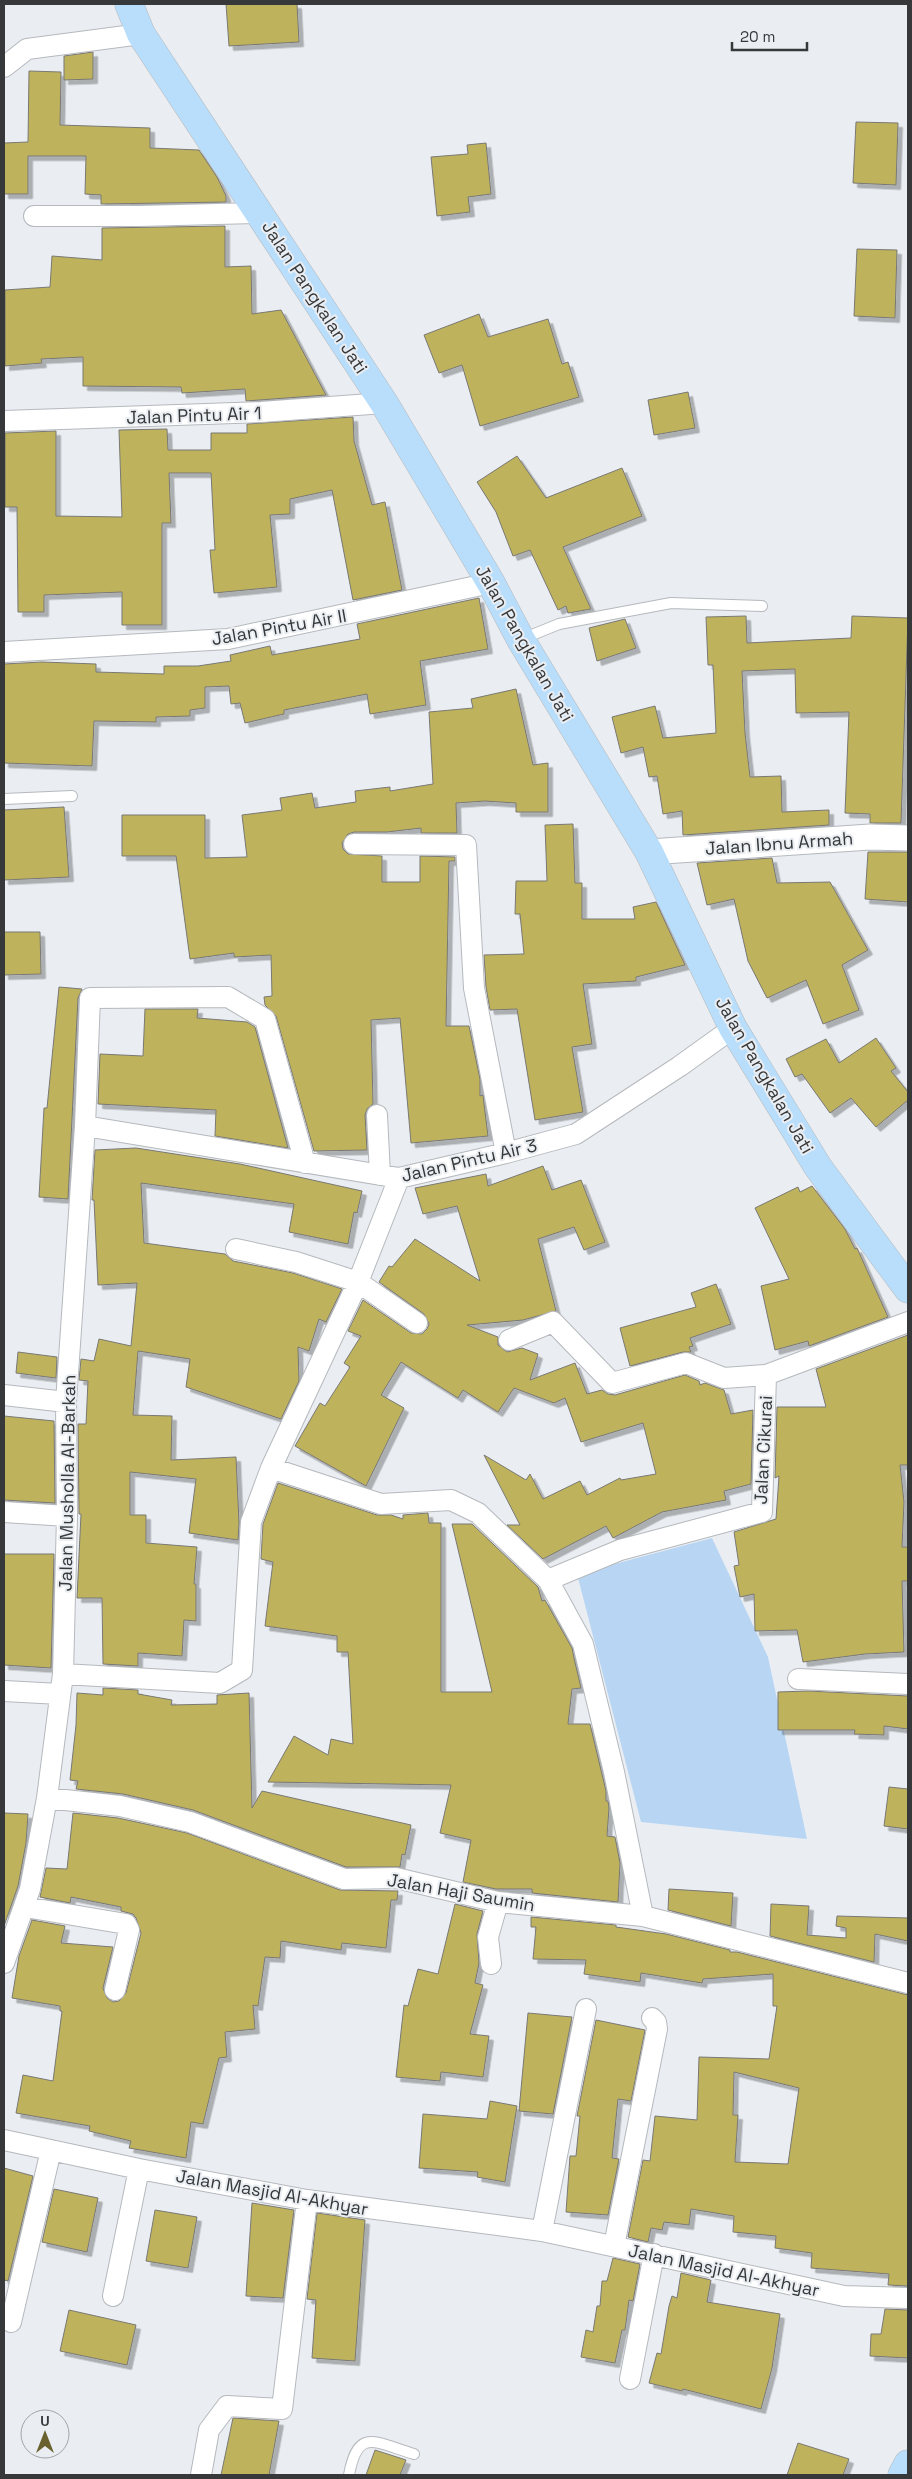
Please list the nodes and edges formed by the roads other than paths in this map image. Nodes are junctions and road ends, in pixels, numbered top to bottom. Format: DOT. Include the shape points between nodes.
graph roads {
  1 [pos="129,4"];
  2 [pos="141,34"];
  3 [pos="4,67"];
  4 [pos="260,213"];
  5 [pos="34,216"];
  6 [pos="384,403"];
  7 [pos="4,421"];
  8 [pos="491,584"];
  9 [pos="762,606"];
  10 [pos="521,640"];
  11 [pos="4,652"];
  12 [pos="72,796"];
  13 [pos="4,799"];
  14 [pos="908,838"];
  15 [pos="354,844"];
  16 [pos="649,852"];
  17 [pos="733,1028"];
  18 [pos="377,1116"];
  19 [pos="85,1126"];
  20 [pos="506,1154"];
  21 [pos="305,1163"];
  22 [pos="390,1176"];
  23 [pos="236,1249"];
  24 [pos="358,1282"];
  25 [pos="908,1289"];
  26 [pos="908,1322"];
  27 [pos="417,1323"];
  28 [pos="509,1340"];
  29 [pos="766,1375"];
  30 [pos="4,1395"];
  31 [pos="66,1402"];
  32 [pos="271,1468"];
  33 [pos="4,1512"];
  34 [pos="67,1516"];
  35 [pos="548,1580"];
  36 [pos="63,1674"];
  37 [pos="798,1679"];
  38 [pos="908,1684"];
  39 [pos="4,1691"];
  40 [pos="60,1694"];
  41 [pos="47,1798"];
  42 [pos="498,1902"];
  43 [pos="25,1907"];
  44 [pos="643,1916"];
  45 [pos="4,1963"];
  46 [pos="491,1964"];
  47 [pos="908,1983"];
  48 [pos="115,1990"];
  49 [pos="586,2009"];
  50 [pos="652,2018"];
  51 [pos="4,2140"];
  52 [pos="51,2150"];
  53 [pos="139,2169"];
  54 [pos="307,2200"];
  55 [pos="542,2231"];
  56 [pos="614,2246"];
  57 [pos="654,2254"];
  58 [pos="113,2296"];
  59 [pos="908,2298"];
  60 [pos="11,2322"];
  61 [pos="630,2379"];
  62 [pos="414,2454"];
  63 [pos="908,2464"];
  64 [pos="201,2475"];
  65 [pos="349,2475"];
  66 [pos="902,2475"];
  1 -- 2 [label="main road, Jalan Pangkalan Jati"];
  2 -- 3 [label="street" via="27,48"];
  2 -- 4 [label="main road, Jalan Pangkalan Jati"];
  4 -- 5 [label="street"];
  4 -- 6 [label="main road, Jalan Pangkalan Jati"];
  6 -- 7 [label="street, Jalan Pintu Air 1" via="252,413"];
  6 -- 8 [label="main road, Jalan Pangkalan Jati"];
  8 -- 10 [label="main road, Jalan Pangkalan Jati"];
  8 -- 11 [label="street, Jalan Pintu Air II" via="228,639"];
  9 -- 10 [label="lane" via="671,603 559,624"];
  10 -- 16 [label="main road, Jalan Pangkalan Jati"];
  12 -- 13 [label="lane"];
  14 -- 16 [label="street, Jalan Ibnu Armah" via="870,837"];
  15 -- 20 [label="street" via="466,845 474,988"];
  16 -- 17 [label="main road, Jalan Pangkalan Jati"];
  17 -- 20 [label="street, Jalan Pintu Air 3" via="576,1134"];
  17 -- 25 [label="main road, Jalan Pangkalan Jati" via="818,1167"];
  18 -- 22 [label="street"];
  19 -- 21 [label="street, Jalan Pintu Air 3"];
  19 -- 21 [label="street, Jalan Musholla Al-Barkah" via="90,998 228,997 265,1019"];
  19 -- 31 [label="street, Jalan Musholla Al-Barkah"];
  20 -- 22 [label="street, Jalan Pintu Air 3"];
  21 -- 22 [label="street, Jalan Pintu Air 3"];
  22 -- 24 [label="street"];
  23 -- 24 [label="street" via="296,1262"];
  24 -- 27 [label="street"];
  24 -- 32 [label="street"];
  26 -- 29 [label="street, Jalan Cikurai"];
  28 -- 29 [label="street" via="553,1322 612,1382 686,1363 724,1378"];
  29 -- 35 [label="street, Jalan Cikurai" via="762,1512 620,1550"];
  30 -- 31 [label="street"];
  31 -- 34 [label="street, Jalan Musholla Al-Barkah"];
  32 -- 35 [label="street" via="381,1504 451,1500 478,1513"];
  32 -- 36 [label="street" via="251,1522 242,1670 220,1683"];
  33 -- 34 [label="street"];
  34 -- 36 [label="street, Jalan Musholla Al-Barkah"];
  35 -- 44 [label="street" via="583,1644 614,1772"];
  36 -- 40 [label="street, Jalan Musholla Al-Barkah"];
  37 -- 38 [label="street"];
  39 -- 40 [label="street"];
  40 -- 41 [label="street, Jalan Musholla Al-Barkah"];
  41 -- 42 [label="street, Jalan Haji Saumin" via="120,1806 190,1822 344,1879 396,1878"];
  41 -- 43 [label="street, Jalan Musholla Al-Barkah"];
  42 -- 44 [label="street, Jalan Haji Saumin"];
  42 -- 46 [label="street" via="488,1937"];
  43 -- 45 [label="street, Jalan Musholla Al-Barkah"];
  43 -- 48 [label="street" via="126,1924 129,1930"];
  44 -- 47 [label="street, Jalan Haji Saumin"];
  49 -- 55 [label="street"];
  50 -- 56 [label="street" via="657,2029"];
  51 -- 52 [label="street, Jalan Masjid Al-Akhyar"];
  52 -- 53 [label="street, Jalan Masjid Al-Akhyar"];
  52 -- 60 [label="street"];
  53 -- 54 [label="street, Jalan Masjid Al-Akhyar"];
  53 -- 58 [label="street"];
  54 -- 55 [label="street, Jalan Masjid Al-Akhyar"];
  54 -- 64 [label="street" via="282,2408 227,2406 209,2430"];
  55 -- 56 [label="street, Jalan Masjid Al-Akhyar"];
  56 -- 57 [label="street, Jalan Masjid Al-Akhyar"];
  57 -- 59 [label="street, Jalan Masjid Al-Akhyar" via="844,2296"];
  57 -- 61 [label="street"];
  62 -- 65 [label="lane" via="370,2442 359,2445 353,2454"];
  63 -- 66 [label="main road"];
}
